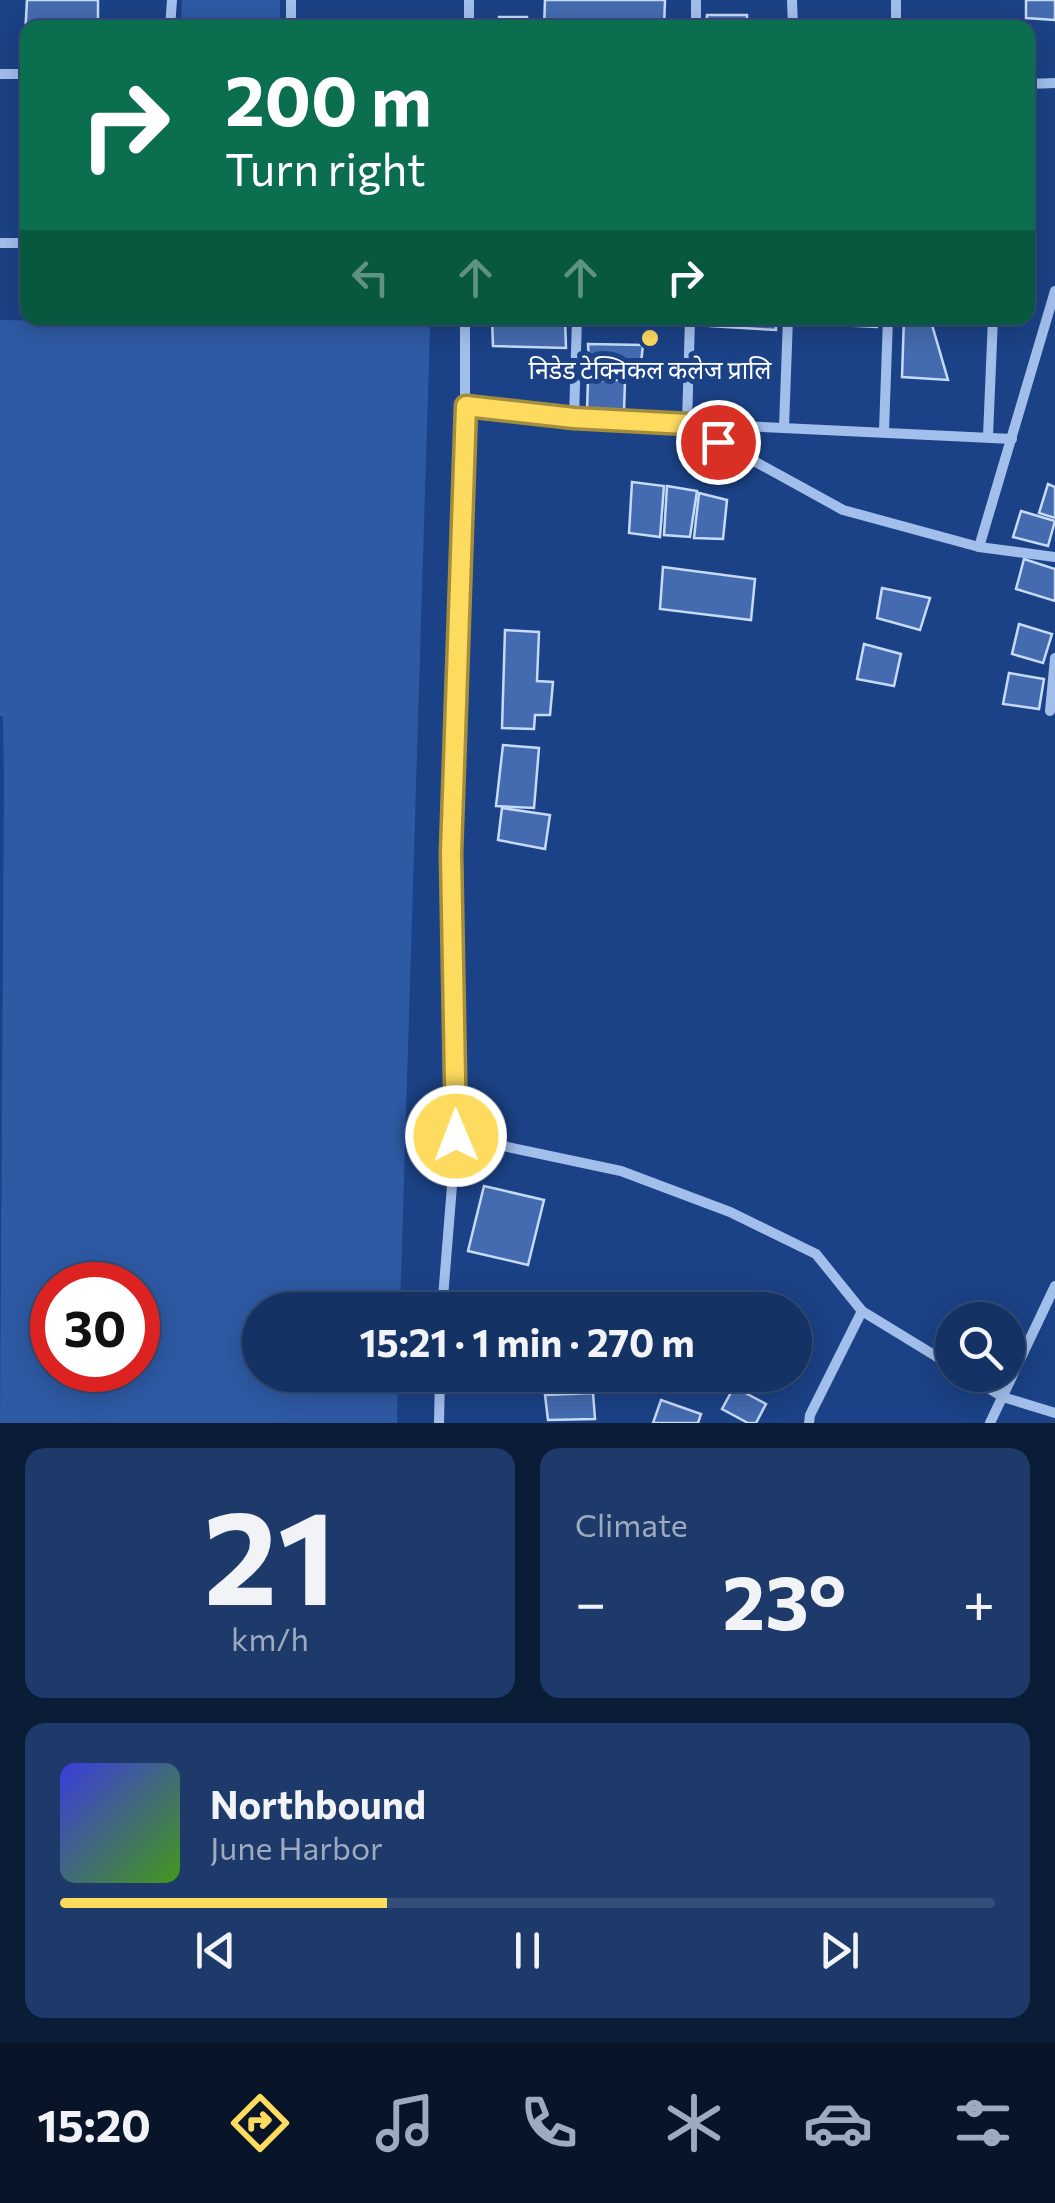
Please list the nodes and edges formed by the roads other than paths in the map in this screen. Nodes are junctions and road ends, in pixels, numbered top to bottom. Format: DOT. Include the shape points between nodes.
graph roads {
  1 [pos="1055,291"];
  2 [pos="465,325"];
  3 [pos="577,325"];
  4 [pos="690,325"];
  5 [pos="788,325"];
  6 [pos="888,325"];
  7 [pos="993,325"];
  8 [pos="466,406"];
  9 [pos="574,418"];
  10 [pos="687,424"];
  11 [pos="784,427"];
  12 [pos="884,432"];
  13 [pos="988,436"];
  14 [pos="1012,439"];
  15 [pos="980,548"];
  16 [pos="1055,558"];
  17 [pos="1055,658"];
  18 [pos="1050,711"];
  19 [pos="456,1136"];
  20 [pos="1055,1286"];
  21 [pos="443,1292"];
  22 [pos="862,1310"];
  23 [pos="935,1355"];
  24 [pos="440,1392"];
  25 [pos="996,1392"];
  26 [pos="1003,1396"];
  27 [pos="1055,1413"];
  28 [pos="439,1423"];
  29 [pos="808,1423"];
  30 [pos="990,1423"];
  1 -- 14 [label="street"];
  2 -- 8 [label="street"];
  3 -- 9 [label="street"];
  4 -- 10 [label="street"];
  5 -- 11 [label="street"];
  6 -- 12 [label="street"];
  7 -- 13 [label="street"];
  8 -- 9 [label="street"];
  8 -- 19 [label="street" via="451,853"];
  9 -- 10 [label="street"];
  10 -- 11 [label="street"];
  10 -- 15 [label="street" via="843,510"];
  11 -- 12 [label="street"];
  12 -- 13 [label="street"];
  13 -- 14 [label="street"];
  14 -- 15 [label="street"];
  15 -- 16 [label="street"];
  17 -- 18 [label="street"];
  19 -- 21 [label="street"];
  19 -- 22 [label="street" via="621,1172 730,1212 816,1254"];
  20 -- 26 [label="street"];
  22 -- 23 [label="street"];
  22 -- 29 [label="street"];
  24 -- 28 [label="street"];
  25 -- 26 [label="street"];
  26 -- 27 [label="street"];
  26 -- 30 [label="street"];
}
